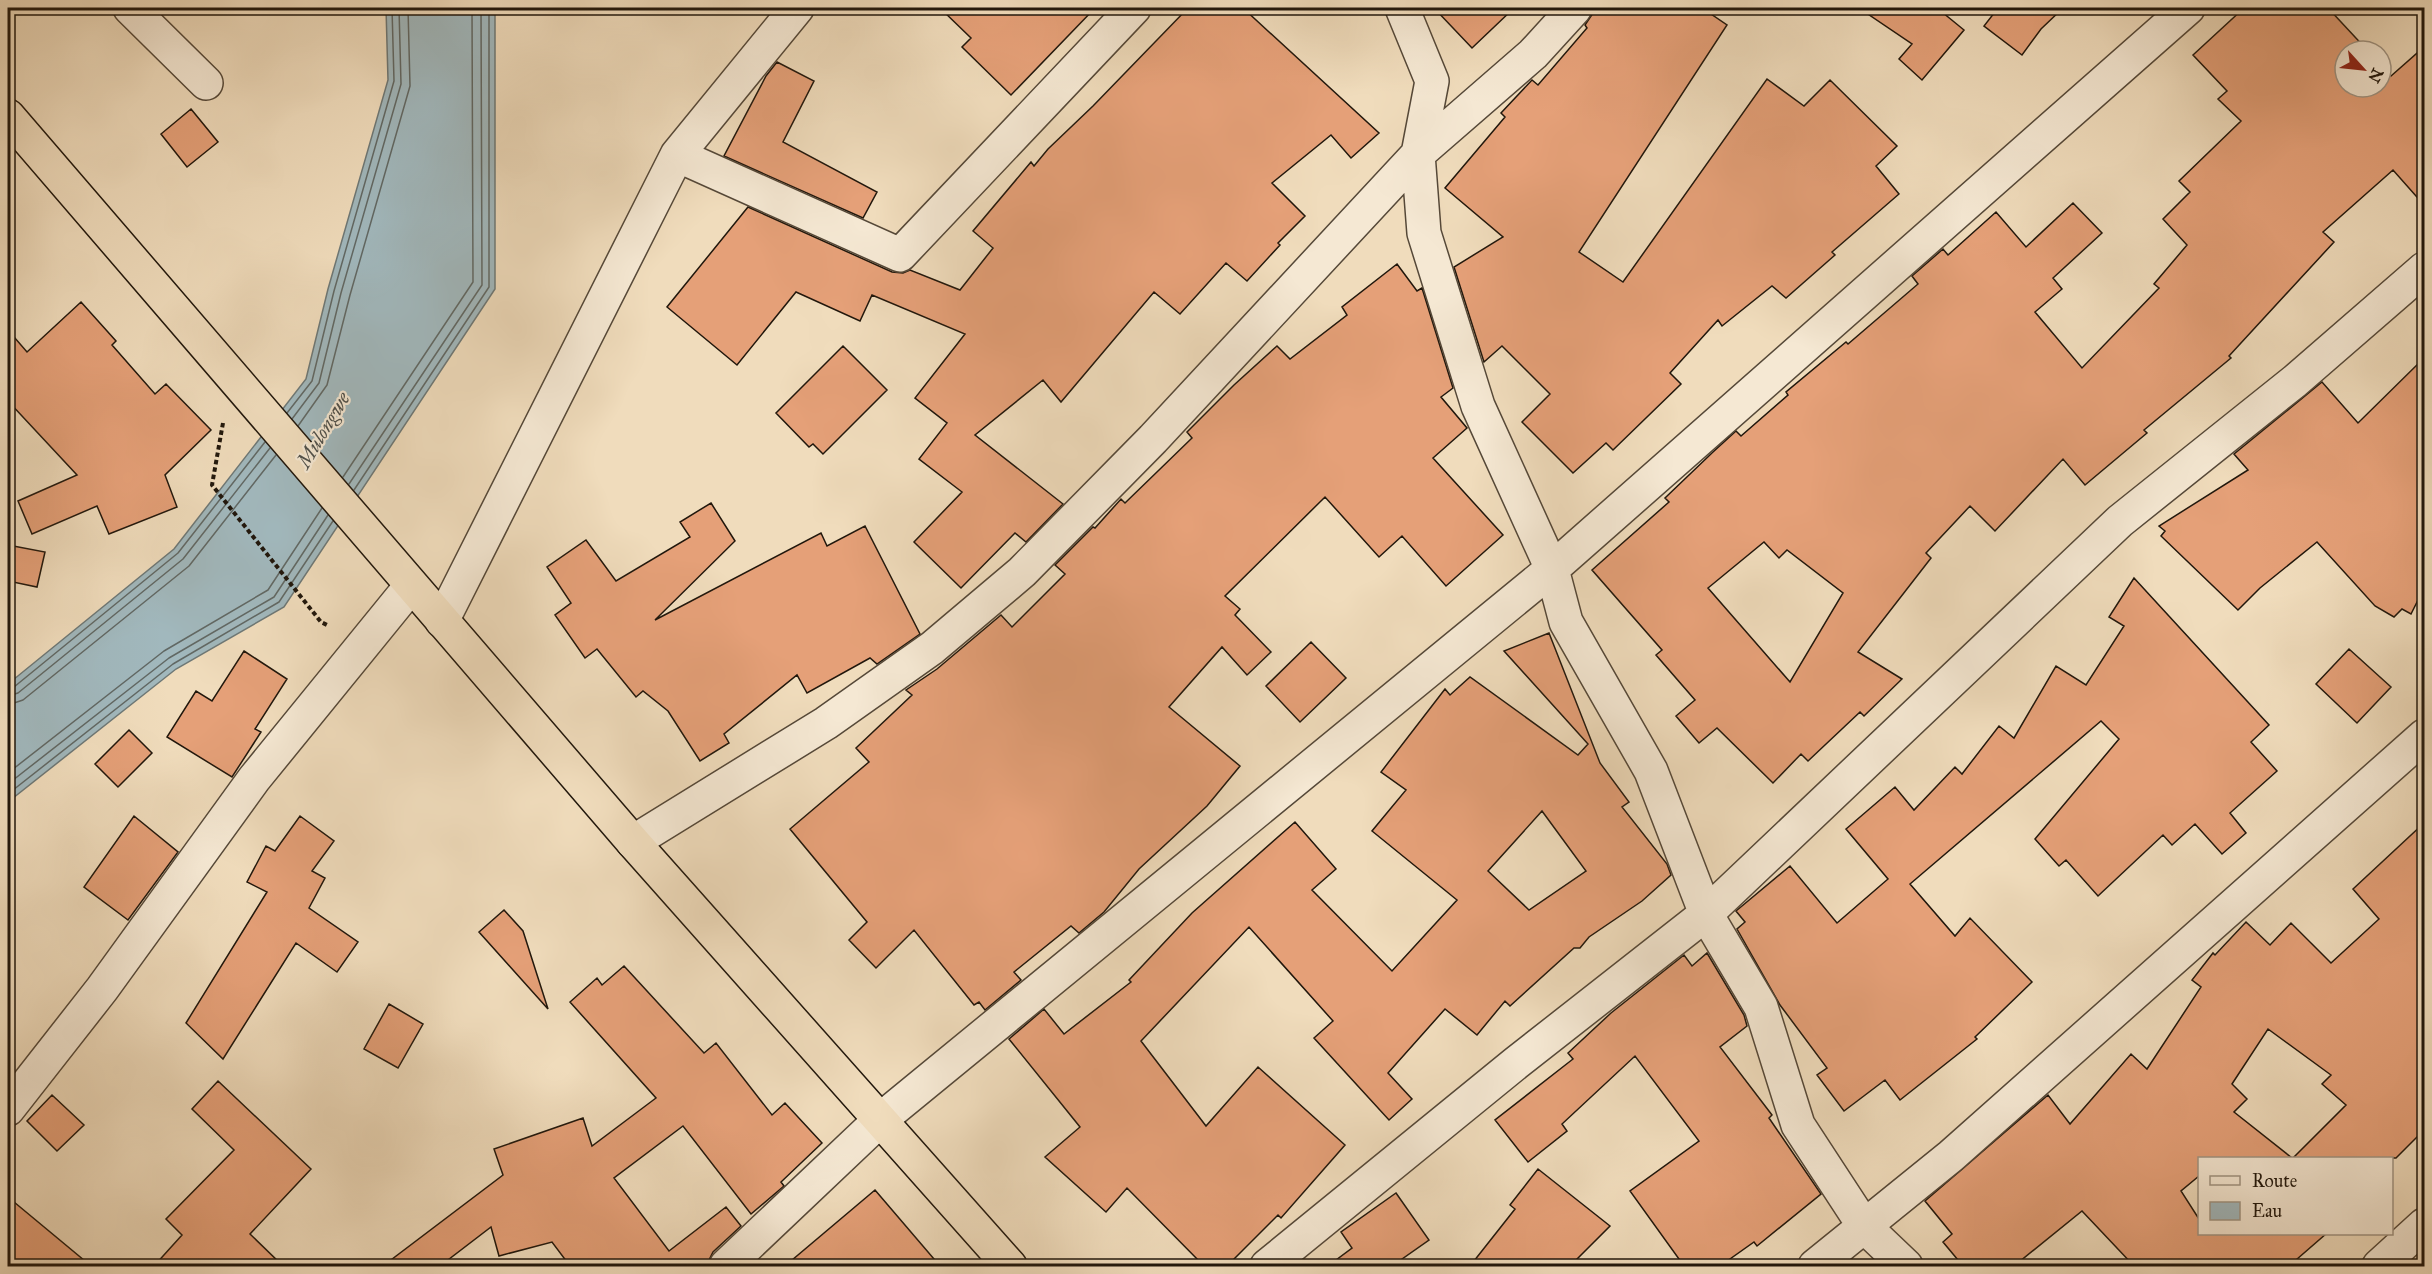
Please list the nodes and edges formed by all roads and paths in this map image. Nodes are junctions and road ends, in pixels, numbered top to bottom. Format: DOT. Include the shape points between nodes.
graph roads {
  1 [pos="130,8"];
  2 [pos="797,8"];
  3 [pos="1134,8"];
  4 [pos="1402,8"];
  5 [pos="1575,8"];
  6 [pos="2188,8"];
  7 [pos="206,82"];
  8 [pos="8,116"];
  9 [pos="1418,154"];
  10 [pos="677,155"];
  11 [pos="2424,268"];
  12 [pos="232,379"];
  13 [pos="1552,568"];
  14 [pos="407,581"];
  15 [pos="442,621"];
  16 [pos="321,622"];
  17 [pos="2424,736"];
  18 [pos="633,842"];
  19 [pos="1706,914"];
  20 [pos="8,1109"];
  21 [pos="880,1120"];
  22 [pos="2424,1224"];
  23 [pos="1864,1226"];
  24 [pos="726,1266"];
  25 [pos="1010,1266"];
  26 [pos="1267,1266"];
  27 [pos="1815,1266"];
  28 [pos="1906,1266"];
  29 [pos="2379,1266"];
  1 -- 7 [label="street"];
  2 -- 10 [label="street"];
  3 -- 10 [label="street" via="900,255"];
  4 -- 9 [label="street" via="1432,81"];
  5 -- 9 [label="street" via="1533,54"];
  6 -- 13 [label="street"];
  8 -- 12 [label="highway"];
  9 -- 13 [label="street" via="1424,233 1478,406"];
  9 -- 18 [label="street" via="1161,430 1022,572 932,648 836,716"];
  10 -- 15 [label="street"];
  11 -- 19 [label="street" via="2295,381 2120,521"];
  12 -- 14 [label="highway"];
  12 -- 16 [label="path" via="212,485"];
  13 -- 19 [label="street" via="1566,622 1651,771"];
  13 -- 21 [label="street"];
  14 -- 15 [label="highway"];
  14 -- 20 [label="street"];
  15 -- 18 [label="highway"];
  17 -- 23 [label="street" via="1952,1156"];
  18 -- 21 [label="highway"];
  19 -- 23 [label="street" via="1761,1007 1798,1125"];
  19 -- 26 [label="street"];
  21 -- 24 [label="street"];
  21 -- 25 [label="highway"];
  22 -- 29 [label="street"];
  23 -- 27 [label="street"];
  23 -- 28 [label="street"];
}
